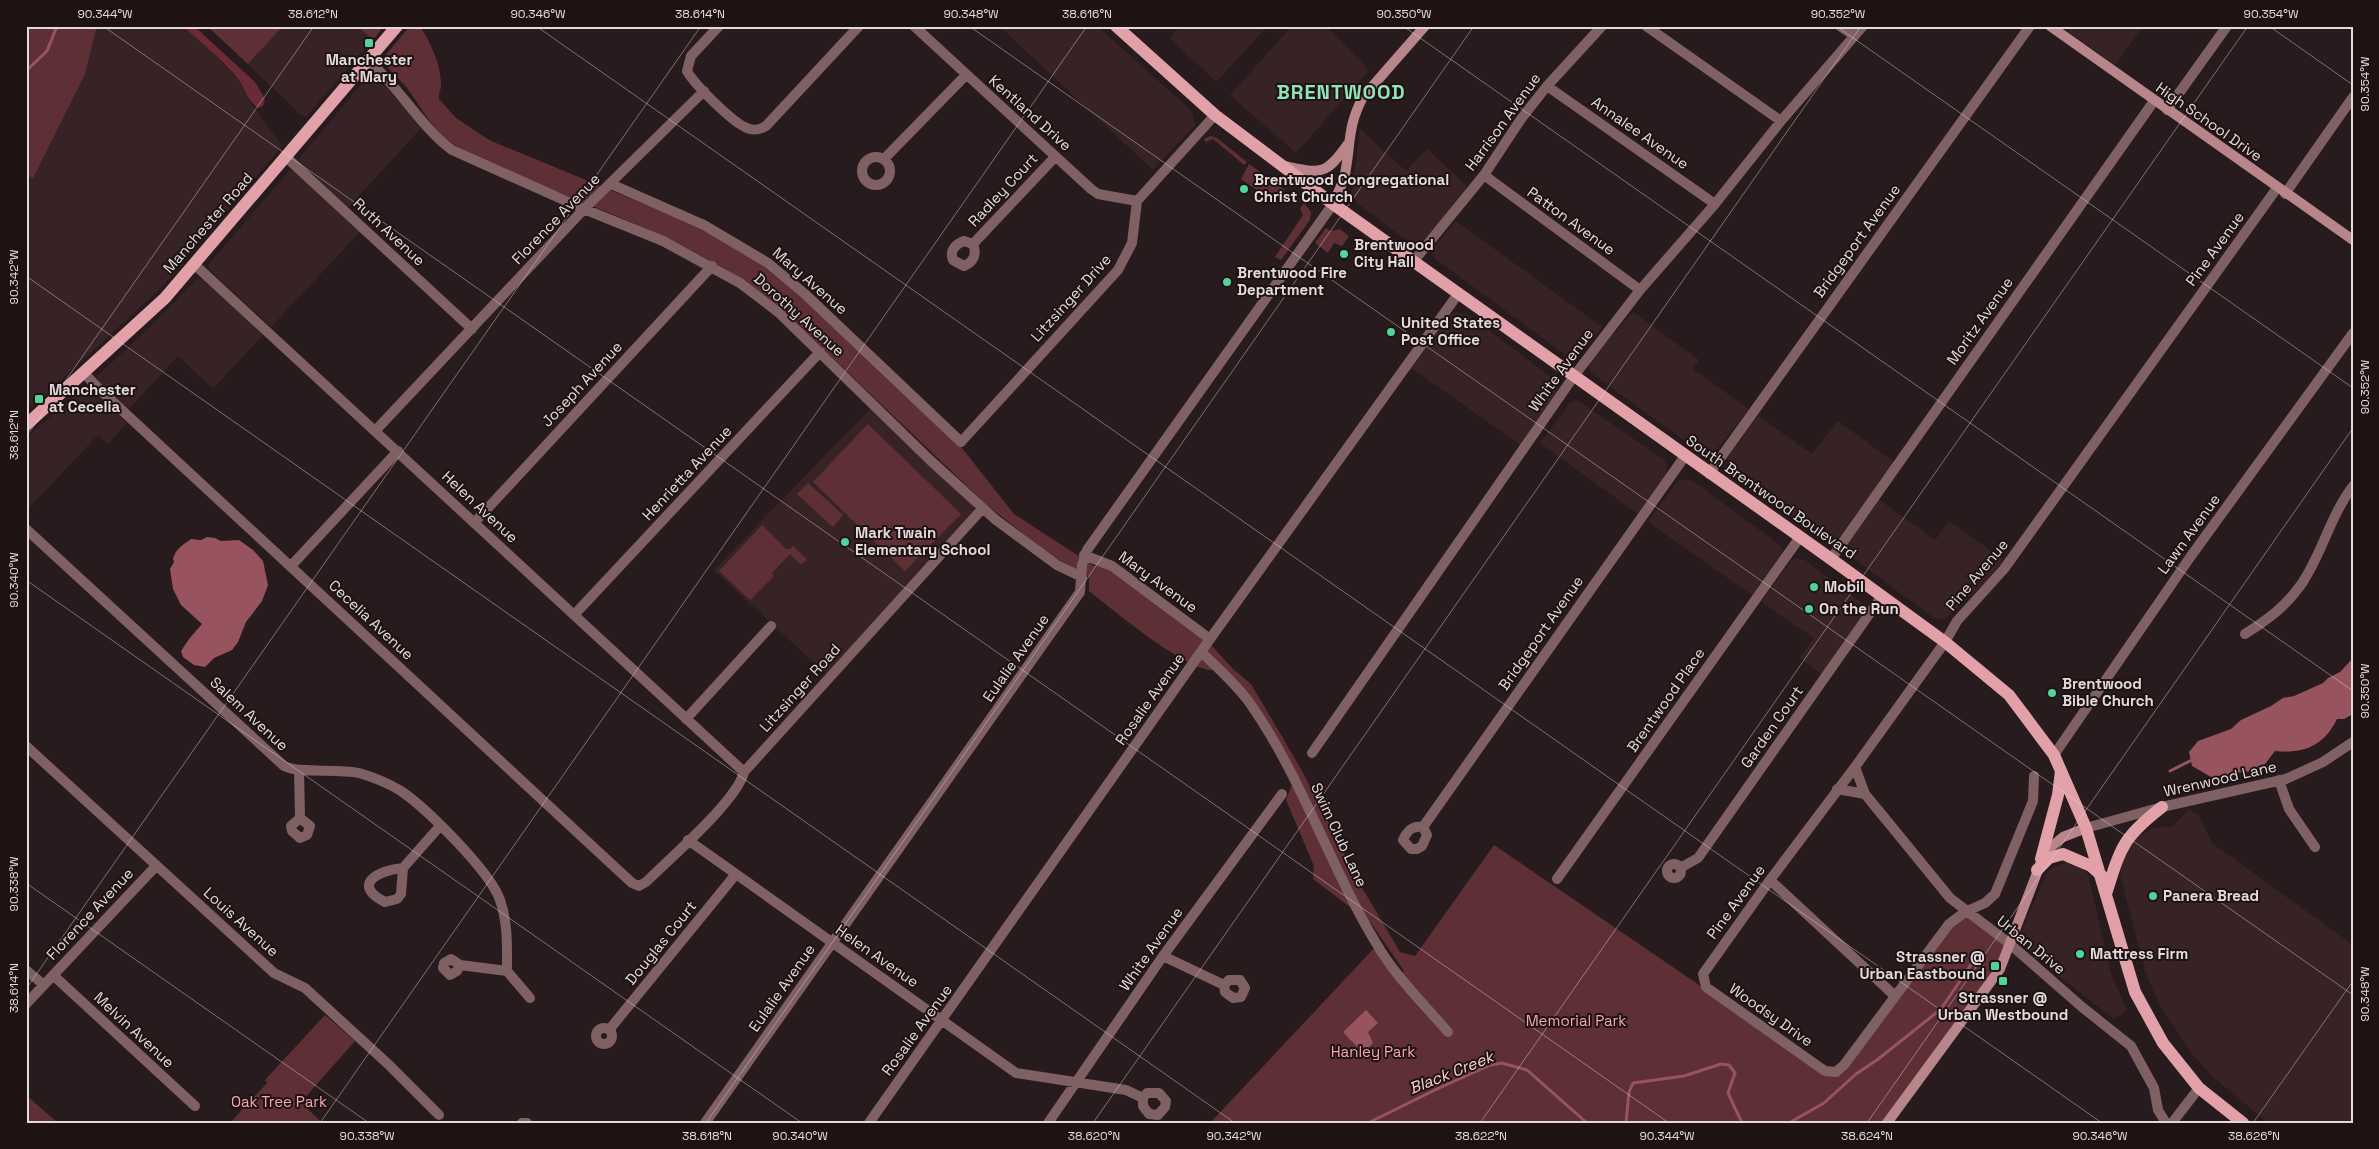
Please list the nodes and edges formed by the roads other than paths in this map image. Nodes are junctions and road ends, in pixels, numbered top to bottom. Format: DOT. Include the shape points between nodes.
graph roads {
  1 [pos="397,26"];
  2 [pos="719,26"];
  3 [pos="859,26"];
  4 [pos="914,26"];
  5 [pos="1116,26"];
  6 [pos="1425,26"];
  7 [pos="1602,26"];
  8 [pos="1646,26"];
  9 [pos="1840,26"];
  10 [pos="1863,26"];
  11 [pos="2030,26"];
  12 [pos="2050,26"];
  13 [pos="2227,26"];
  14 [pos="1854,36"];
  15 [pos="368,60"];
  16 [pos="966,75"];
  17 [pos="1547,86"];
  18 [pos="704,92"];
  19 [pos="2353,97"];
  20 [pos="2154,101"];
  21 [pos="2167,110"];
  22 [pos="1215,115"];
  23 [pos="1781,121"];
  24 [pos="1347,144"];
  25 [pos="286,157"];
  26 [pos="1055,157"];
  27 [pos="884,159"];
  28 [pos="1282,166"];
  29 [pos="1484,175"];
  30 [pos="611,184"];
  31 [pos="2281,191"];
  32 [pos="1137,201"];
  33 [pos="1333,204"];
  34 [pos="1716,204"];
  35 [pos="584,209"];
  36 [pos="2353,240"];
  37 [pos="973,244"];
  38 [pos="1413,262"];
  39 [pos="195,265"];
  40 [pos="712,266"];
  41 [pos="1640,290"];
  42 [pos="1458,294"];
  43 [pos="472,329"];
  44 [pos="2353,333"];
  45 [pos="820,352"];
  46 [pos="84,373"];
  47 [pos="1574,376"];
  48 [pos="26,425"];
  49 [pos="375,431"];
  50 [pos="961,442"];
  51 [pos="398,450"];
  52 [pos="1685,456"];
  53 [pos="1709,474"];
  54 [pos="2353,486"];
  55 [pos="984,508"];
  56 [pos="474,524"];
  57 [pos="26,529"];
  58 [pos="1800,537"];
  59 [pos="1084,555"];
  60 [pos="1831,559"];
  61 [pos="291,566"];
  62 [pos="1082,577"];
  63 [pos="1882,596"];
  64 [pos="575,614"];
  65 [pos="771,626"];
  66 [pos="2245,634"];
  67 [pos="1210,639"];
  68 [pos="1944,642"];
  69 [pos="1201,652"];
  70 [pos="686,719"];
  71 [pos="2353,742"];
  72 [pos="26,746"];
  73 [pos="1312,753"];
  74 [pos="2054,755"];
  75 [pos="1855,767"];
  76 [pos="299,770"];
  77 [pos="2061,771"];
  78 [pos="744,772"];
  79 [pos="2034,776"];
  80 [pos="2279,780"];
  81 [pos="1837,789"];
  82 [pos="1282,794"];
  83 [pos="1865,794"];
  84 [pos="2162,807"];
  85 [pos="300,818"];
  86 [pos="440,826"];
  87 [pos="1423,827"];
  88 [pos="2086,828"];
  89 [pos="688,840"];
  90 [pos="2315,847"];
  91 [pos="2039,865"];
  92 [pos="156,866"];
  93 [pos="403,868"];
  94 [pos="1680,868"];
  95 [pos="736,874"];
  96 [pos="2101,875"];
  97 [pos="1557,879"];
  98 [pos="1770,880"];
  99 [pos="638,886"];
  100 [pos="2106,894"];
  101 [pos="1965,912"];
  102 [pos="832,943"];
  103 [pos="2010,944"];
  104 [pos="1163,956"];
  105 [pos="460,965"];
  106 [pos="26,970"];
  107 [pos="507,971"];
  108 [pos="53,975"];
  109 [pos="1703,981"];
  110 [pos="1224,985"];
  111 [pos="44,986"];
  112 [pos="1895,996"];
  113 [pos="530,998"];
  114 [pos="26,1004"];
  115 [pos="943,1021"];
  116 [pos="609,1030"];
  117 [pos="1448,1032"];
  118 [pos="1076,1083"];
  119 [pos="2199,1088"];
  120 [pos="1143,1098"];
  121 [pos="195,1106"];
  122 [pos="439,1115"];
  123 [pos="522,1123"];
  124 [pos="527,1123"];
  125 [pos="705,1123"];
  126 [pos="869,1123"];
  127 [pos="1048,1123"];
  128 [pos="1887,1123"];
  129 [pos="2166,1123"];
  130 [pos="2172,1123"];
  131 [pos="2243,1123"];
  1 -- 15 [label="main road, Manchester Road"];
  2 -- 18 [label="street" via="688,63 692,80"];
  3 -- 18 [label="street" via="760,130 742,126"];
  4 -- 16 [label="street, Kentland Drive"];
  5 -- 22 [label="main road, South Brentwood Boulevard"];
  6 -- 24 [label="street" via="1363,97"];
  7 -- 17 [label="street, Harrison Avenue"];
  8 -- 23 [label="street"];
  9 -- 14 [label="street"];
  10 -- 14 [label="street, White Avenue"];
  11 -- 53 [label="street, Bridgeport Avenue"];
  12 -- 20 [label="street, High School Drive"];
  13 -- 21 [label="street"];
  14 -- 23 [label="street, White Avenue"];
  15 -- 25 [label="main road, Manchester Road"];
  15 -- 35 [label="street, Dorothy Avenue" via="396,87 431,132 452,150"];
  16 -- 26 [label="street, Kentland Drive"];
  16 -- 27 [label="street"];
  17 -- 29 [label="street, Harrison Avenue"];
  17 -- 34 [label="street, Annalee Avenue"];
  18 -- 30 [label="street, Florence Avenue"];
  19 -- 31 [label="street, Pine Avenue"];
  20 -- 21 [label="street, High School Drive"];
  20 -- 60 [label="street, Moritz Avenue"];
  21 -- 31 [label="street, High School Drive"];
  22 -- 28 [label="main road, South Brentwood Boulevard"];
  22 -- 32 [label="street"];
  23 -- 34 [label="street, White Avenue"];
  24 -- 28 [label="street" via="1329,168 1318,172"];
  24 -- 33 [label="street" via="1345,175"];
  25 -- 39 [label="main road, Manchester Road"];
  25 -- 43 [label="street, Ruth Avenue"];
  26 -- 32 [label="street, Kentland Drive" via="1098,194"];
  26 -- 37 [label="street, Radley Court"];
  28 -- 33 [label="main road, South Brentwood Boulevard"];
  29 -- 38 [label="street, Harrison Avenue"];
  29 -- 41 [label="street, Patton Avenue"];
  30 -- 35 [label="street, Florence Avenue"];
  30 -- 50 [label="street, Mary Avenue" via="720,233 768,263"];
  31 -- 36 [label="street, High School Drive"];
  31 -- 68 [label="street, Pine Avenue" via="2004,569 1962,614"];
  32 -- 50 [label="street, Litzsinger Drive" via="1132,244 1118,270"];
  33 -- 38 [label="main road, South Brentwood Boulevard"];
  33 -- 59 [label="street"];
  34 -- 41 [label="street, White Avenue"];
  35 -- 40 [label="street, Dorothy Avenue" via="636,228"];
  35 -- 43 [label="street, Florence Avenue"];
  38 -- 42 [label="main road, South Brentwood Boulevard"];
  39 -- 46 [label="main road, Manchester Road" via="159,304"];
  39 -- 49 [label="street, Helen Avenue"];
  40 -- 45 [label="street, Dorothy Avenue" via="757,295"];
  40 -- 56 [label="street, Joseph Avenue"];
  41 -- 47 [label="street, White Avenue"];
  42 -- 47 [label="main road, South Brentwood Boulevard"];
  42 -- 67 [label="street, Rosalie Avenue"];
  43 -- 49 [label="street, Florence Avenue"];
  44 -- 74 [label="street, Lawn Avenue" via="2191,556"];
  45 -- 55 [label="street, Dorothy Avenue"];
  45 -- 64 [label="street, Henrietta Avenue"];
  46 -- 48 [label="main road, Manchester Road"];
  46 -- 61 [label="street, Cecelia Avenue"];
  47 -- 52 [label="main road, South Brentwood Boulevard"];
  47 -- 73 [label="street, White Avenue"];
  49 -- 51 [label="street, Helen Avenue"];
  51 -- 56 [label="street, Helen Avenue"];
  51 -- 61 [label="street"];
  52 -- 53 [label="main road, South Brentwood Boulevard"];
  52 -- 87 [label="street, Bridgeport Avenue"];
  53 -- 58 [label="main road, South Brentwood Boulevard"];
  54 -- 66 [label="street" via="2335,514 2302,584 2280,610"];
  55 -- 62 [label="street, Dorothy Avenue" via="1058,565"];
  55 -- 78 [label="street, Litzsinger Road"];
  56 -- 64 [label="street, Helen Avenue"];
  57 -- 76 [label="street, Salem Avenue" via="284,766"];
  58 -- 60 [label="main road, South Brentwood Boulevard"];
  58 -- 97 [label="street, Brentwood Place"];
  59 -- 62 [label="street, Eulalie Avenue"];
  59 -- 67 [label="street, Mary Avenue" via="1112,566"];
  60 -- 63 [label="main road, South Brentwood Boulevard"];
  61 -- 99 [label="street, Cecelia Avenue"];
  62 -- 102 [label="street, Eulalie Avenue" via="1080,592"];
  63 -- 68 [label="main road, South Brentwood Boulevard"];
  63 -- 94 [label="street, Garden Court" via="1698,858"];
  64 -- 70 [label="street, Helen Avenue"];
  65 -- 70 [label="street"];
  67 -- 69 [label="street, Rosalie Avenue"];
  68 -- 74 [label="main road, South Brentwood Boulevard" via="2009,695"];
  68 -- 75 [label="street, Pine Avenue"];
  69 -- 115 [label="street, Rosalie Avenue"];
  69 -- 117 [label="street, Swim Club Lane" via="1231,680 1248,702 1292,772 1354,904 1377,945 1396,973"];
  70 -- 78 [label="street, Helen Avenue"];
  71 -- 80 [label="street, Wrenwood Lane" via="2323,762"];
  72 -- 92 [label="street, Louis Avenue"];
  74 -- 77 [label="main road, South Brentwood Boulevard"];
  75 -- 81 [label="street, Pine Avenue"];
  75 -- 83 [label="street, Urban Drive"];
  76 -- 85 [label="street"];
  76 -- 86 [label="street, Salem Avenue" via="337,770 374,778 401,791"];
  77 -- 88 [label="main road, South Brentwood Boulevard"];
  77 -- 91 [label="main road"];
  78 -- 89 [label="street, Litzsinger Road" via="739,786"];
  79 -- 101 [label="street" via="2032,801 1998,888 1985,903"];
  80 -- 84 [label="street, Wrenwood Lane"];
  80 -- 90 [label="street" via="2289,809"];
  81 -- 83 [label="street"];
  81 -- 98 [label="street, Pine Avenue"];
  82 -- 104 [label="street, White Avenue"];
  83 -- 101 [label="street, Urban Drive"];
  84 -- 88 [label="street, Wrenwood Lane"];
  84 -- 100 [label="main road" via="2137,827 2125,842"];
  86 -- 93 [label="street"];
  86 -- 107 [label="street, Salem Avenue" via="482,869 499,898 508,934"];
  88 -- 91 [label="street" via="2052,845"];
  88 -- 96 [label="main road, South Brentwood Boulevard"];
  89 -- 95 [label="street, Helen Avenue"];
  89 -- 99 [label="street, Litzsinger Road"];
  91 -- 96 [label="main road" via="2063,854 2085,863"];
  91 -- 103 [label="street"];
  92 -- 108 [label="street, Florence Avenue"];
  92 -- 122 [label="street, Louis Avenue" via="274,972 305,988"];
  95 -- 102 [label="street, Helen Avenue"];
  95 -- 116 [label="street, Douglas Court"];
  96 -- 100 [label="main road, South Brentwood Boulevard"];
  98 -- 109 [label="street, Pine Avenue" via="1703,974"];
  98 -- 112 [label="street"];
  100 -- 119 [label="main road, South Brentwood Boulevard" via="2135,992 2163,1043"];
  101 -- 103 [label="street, Urban Drive"];
  101 -- 112 [label="street" via="1949,924"];
  102 -- 115 [label="street, Helen Avenue"];
  102 -- 125 [label="street, Eulalie Avenue"];
  103 -- 128 [label="street" via="2000,969"];
  103 -- 129 [label="street, Urban Drive" via="2130,1046 2154,1088 2158,1110"];
  104 -- 110 [label="street"];
  104 -- 118 [label="street, White Avenue"];
  105 -- 107 [label="street"];
  106 -- 111 [label="street"];
  107 -- 113 [label="street"];
  108 -- 111 [label="street, Florence Avenue"];
  108 -- 121 [label="street, Melvin Avenue"];
  109 -- 112 [label="street, Woodsy Drive" via="1710,991 1825,1071 1836,1072"];
  111 -- 114 [label="street, Florence Avenue"];
  115 -- 118 [label="street, Helen Avenue" via="1016,1073"];
  115 -- 126 [label="street, Rosalie Avenue"];
  118 -- 120 [label="street, Helen Avenue" via="1126,1090"];
  118 -- 127 [label="street, White Avenue"];
  119 -- 130 [label="street"];
  119 -- 131 [label="main road, South Brentwood Boulevard"];
  123 -- 124 [label="street"];
}
